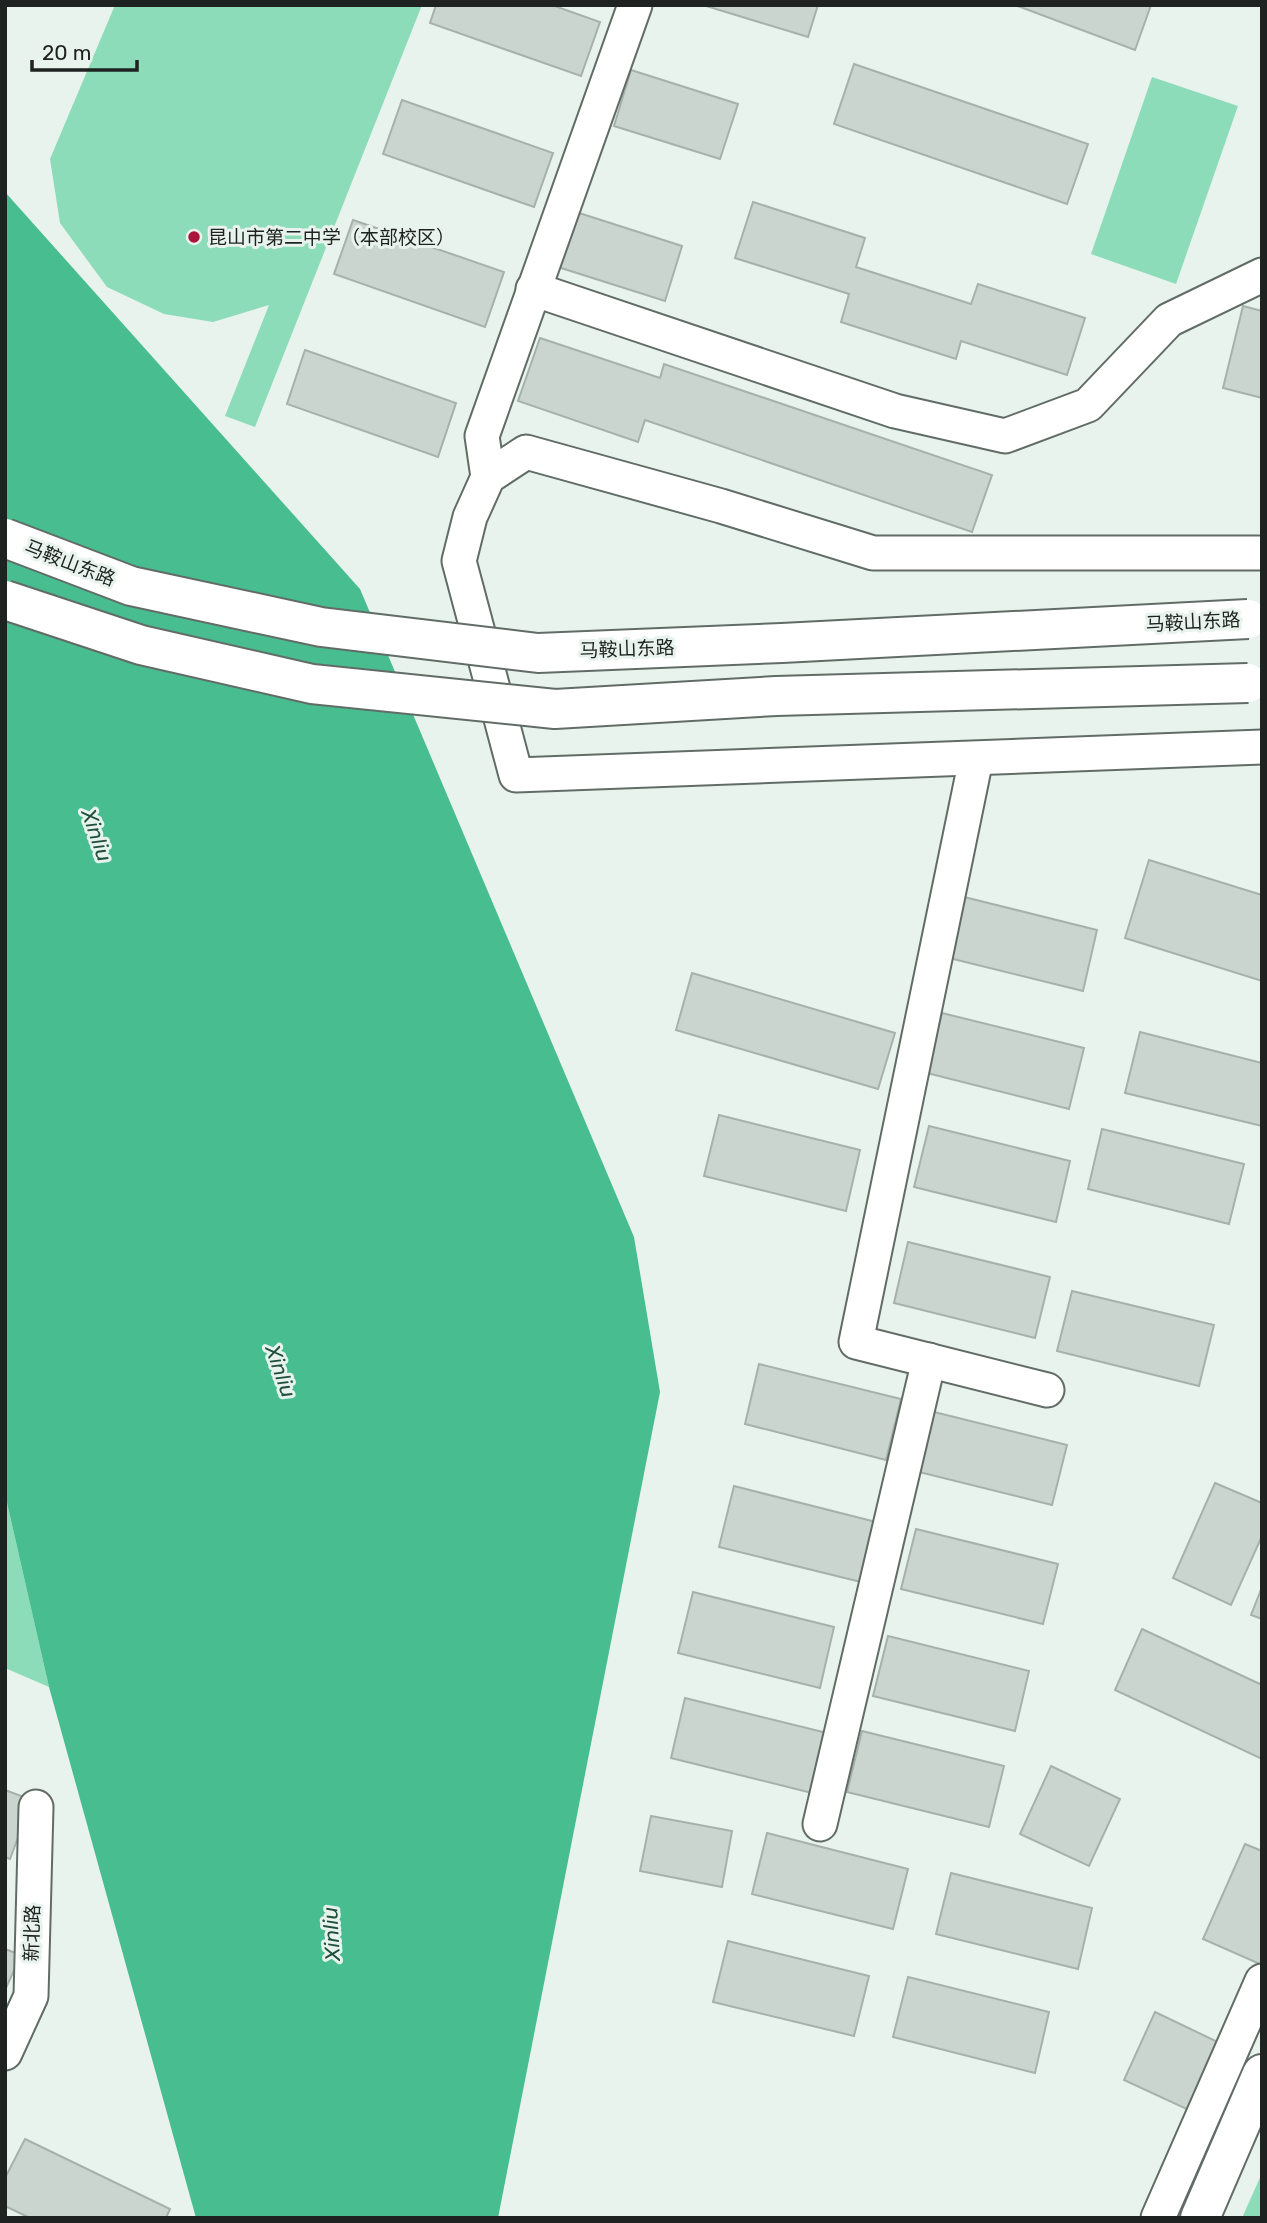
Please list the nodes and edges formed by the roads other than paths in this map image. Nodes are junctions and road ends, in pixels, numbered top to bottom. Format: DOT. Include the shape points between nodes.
graph roads {
  1 [pos="635,5"];
  2 [pos="1262,275"];
  3 [pos="533,289"];
  4 [pos="488,477"];
  5 [pos="5,538"];
  6 [pos="1262,553"];
  7 [pos="5,600"];
  8 [pos="1255,618"];
  9 [pos="1255,683"];
  10 [pos="1262,747"];
  11 [pos="976,759"];
  12 [pos="929,1360"];
  13 [pos="1047,1390"];
  14 [pos="36,1807"];
  15 [pos="820,1824"];
  16 [pos="1262,1981"];
  17 [pos="5,2053"];
  18 [pos="1262,2074"];
  19 [pos="1262,2117"];
  20 [pos="1228,2175"];
  21 [pos="1158,2218"];
  22 [pos="1200,2218"];
  23 [pos="1217,2218"];
  1 -- 3 [label="street"];
  2 -- 3 [label="street" via="1169,320 1088,405 1005,436 895,411"];
  3 -- 4 [label="street" via="482,436"];
  4 -- 6 [label="street" via="526,453 873,553"];
  4 -- 11 [label="street" via="470,517 459,561 516,775"];
  5 -- 8 [label="main road, 马鞍山东路, bridge" via="131,586 321,627 538,653"];
  7 -- 9 [label="main road, bridge" via="141,645 312,684 555,709 776,696"];
  10 -- 11 [label="street"];
  11 -- 12 [label="street" via="856,1342"];
  12 -- 13 [label="street"];
  12 -- 15 [label="street"];
  14 -- 17 [label="street, 新北路" via="31,1996"];
  16 -- 21 [label="street"];
  18 -- 20 [label="main road"];
  19 -- 20 [label="main road"];
  20 -- 22 [label="main road"];
  20 -- 23 [label="main road"];
}
